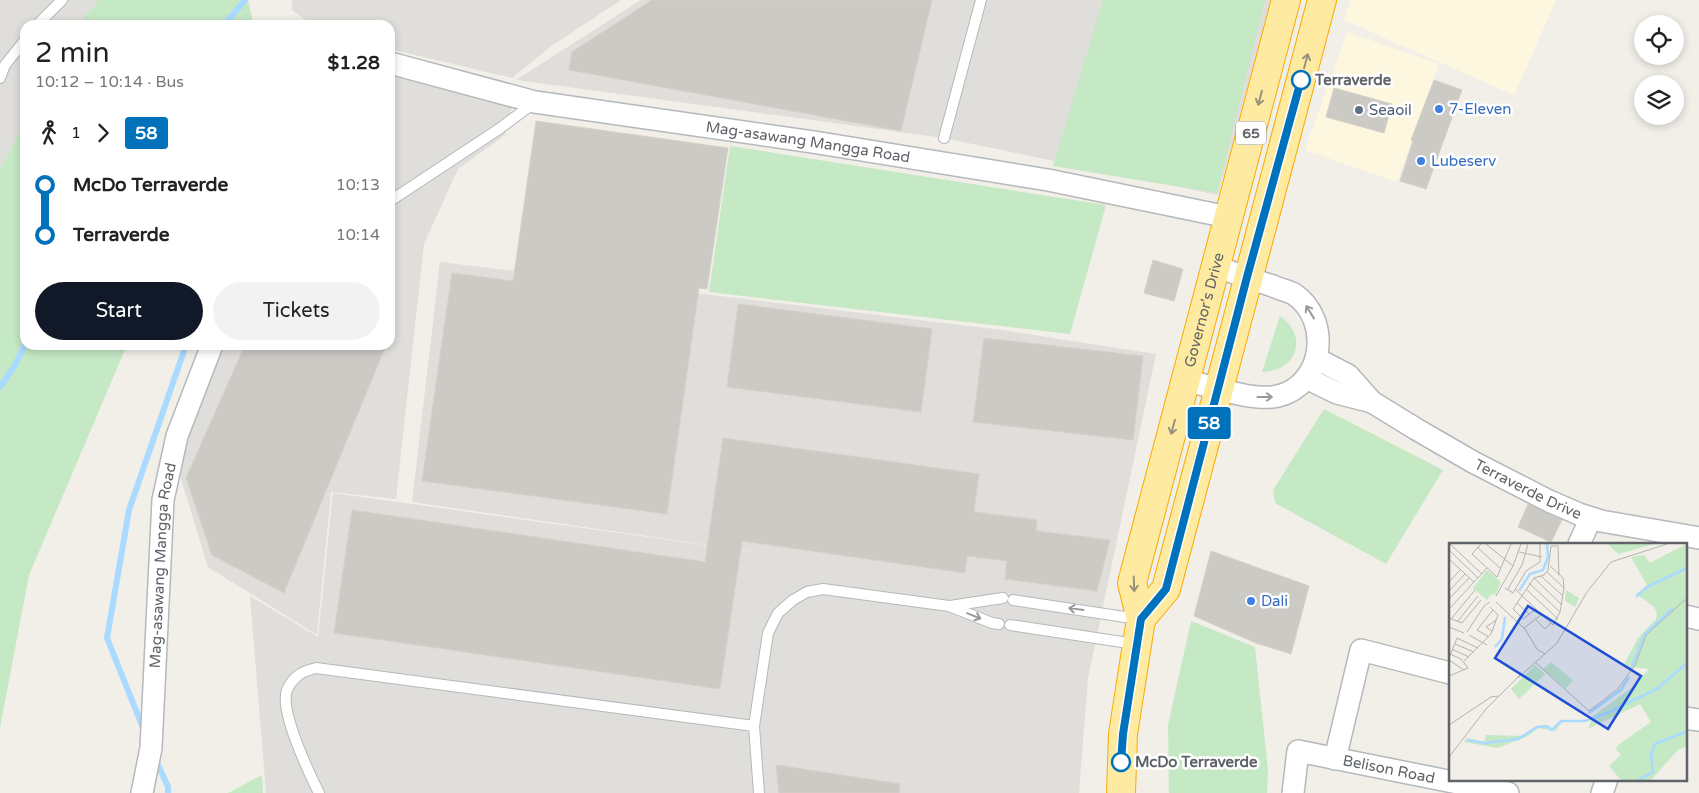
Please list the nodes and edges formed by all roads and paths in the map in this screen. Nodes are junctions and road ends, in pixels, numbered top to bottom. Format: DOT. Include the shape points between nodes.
graph roads {
  1 [pos="62,0"];
  2 [pos="981,0"];
  3 [pos="1286,0"];
  4 [pos="1322,0"];
  5 [pos="42,20"];
  6 [pos="20,46"];
  7 [pos="395,64"];
  8 [pos="0,78"];
  9 [pos="535,102"];
  10 [pos="944,138"];
  11 [pos="395,198"];
  12 [pos="1228,216"];
  13 [pos="1215,266"];
  14 [pos="1247,277"];
  15 [pos="210,350"];
  16 [pos="1317,359"];
  17 [pos="1306,378"];
  18 [pos="1185,380"];
  19 [pos="1218,388"];
  20 [pos="1372,402"];
  21 [pos="1591,518"];
  22 [pos="1699,538"];
  23 [pos="1580,543"];
  24 [pos="949,606"];
  25 [pos="1686,616"];
  26 [pos="1699,619"];
  27 [pos="1139,632"];
  28 [pos="1449,673"];
  29 [pos="1686,718"];
  30 [pos="1699,720"];
  31 [pos="754,726"];
  32 [pos="1335,759"];
  33 [pos="1449,779"];
  34 [pos="1457,780"];
  35 [pos="1607,780"];
  36 [pos="1498,787"];
  37 [pos="142,793"];
  38 [pos="319,793"];
  39 [pos="759,793"];
  40 [pos="1121,793"];
  41 [pos="1293,793"];
  42 [pos="1602,793"];
  1 -- 5 [label="lane"];
  2 -- 10 [label="lane"];
  3 -- 12 [label="highway, Governor's Drive / 65, one-way"];
  14 -- 4 [label="highway, 65, one-way"];
  6 -- 8 [label="lane" via="4,65"];
  7 -- 9 [label="street, Mag-asawang Mangga Road"];
  9 -- 11 [label="lane"];
  9 -- 12 [label="street, Mag-asawang Mangga Road" via="1048,180"];
  12 -- 13 [label="highway, Governor's Drive / 65"];
  13 -- 14 [label="street"];
  13 -- 18 [label="highway, Governor's Drive / 65"];
  16 -- 14 [label="street, one-way" via="1320,340 1316,322 1307,306 1293,294"];
  14 -- 19 [label="highway, 65"];
  15 -- 37 [label="street, Mag-asawang Mangga Road" via="177,436 163,500 151,748"];
  16 -- 17 [label="street"];
  16 -- 20 [label="street, Terraverde Drive" via="1348,375"];
  19 -- 17 [label="street, one-way" via="1263,398 1279,396"];
  17 -- 20 [label="street, Terraverde Drive" via="1337,393"];
  18 -- 19 [label="street"];
  18 -- 27 [label="highway, Governor's Drive / 65, one-way" via="1132,583"];
  19 -- 27 [label="highway, 65" via="1166,589"];
  20 -- 21 [label="street, Terraverde Drive" via="1503,478"];
  21 -- 22 [label="street, Terraverde Drive"];
  21 -- 23 [label="street"];
  24 -- 27 [label="lane, one-way" via="992,623"];
  27 -- 24 [label="lane, one-way" via="1008,599"];
  24 -- 31 [label="lane" via="823,589 807,592 778,614 768,632"];
  25 -- 26 [label="street"];
  27 -- 40 [label="highway, Governor's Drive / 65" via="1123,734"];
  28 -- 32 [label="street" via="1361,650"];
  29 -- 30 [label="street"];
  31 -- 38 [label="lane" via="316,668 300,672 287,690 285,707"];
  31 -- 39 [label="lane"];
  32 -- 33 [label="street, Belison Road"];
  32 -- 41 [label="street, Belison Road" via="1298,751"];
  34 -- 36 [label="street, Belison Road"];
  35 -- 42 [label="street"];
}
